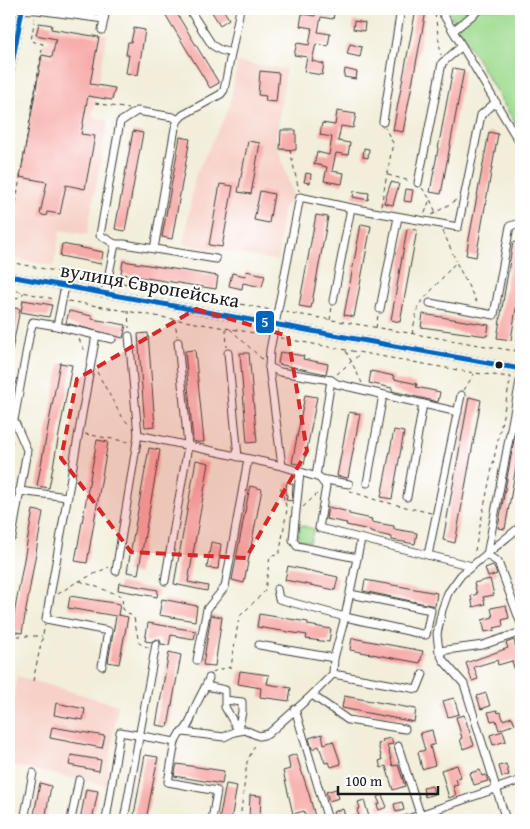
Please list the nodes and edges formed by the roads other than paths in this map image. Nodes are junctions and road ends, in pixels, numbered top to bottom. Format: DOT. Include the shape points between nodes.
graph roads {
  1 [pos="11,9"];
  2 [pos="106,9"];
  3 [pos="189,9"];
  4 [pos="240,9"];
  5 [pos="401,9"];
  6 [pos="480,9"];
  7 [pos="22,10"];
  8 [pos="438,11"];
  9 [pos="104,19"];
  10 [pos="102,30"];
  11 [pos="453,31"];
  12 [pos="462,46"];
  13 [pos="231,53"];
  14 [pos="9,80"];
  15 [pos="496,102"];
  16 [pos="178,120"];
  17 [pos="383,122"];
  18 [pos="521,145"];
  19 [pos="418,183"];
  20 [pos="351,208"];
  21 [pos="398,217"];
  22 [pos="521,223"];
  23 [pos="115,244"];
  24 [pos="154,249"];
  25 [pos="216,259"];
  26 [pos="9,276"];
  27 [pos="65,286"];
  28 [pos="105,293"];
  29 [pos="333,301"];
  30 [pos="430,303"];
  31 [pos="380,309"];
  32 [pos="276,324"];
  33 [pos="57,326"];
  34 [pos="96,335"];
  35 [pos="130,336"];
  36 [pos="112,338"];
  37 [pos="178,342"];
  38 [pos="228,353"];
  39 [pos="269,367"];
  40 [pos="521,369"];
  41 [pos="521,376"];
  42 [pos="331,380"];
  43 [pos="383,394"];
  44 [pos="461,395"];
  45 [pos="423,404"];
  46 [pos="458,412"];
  47 [pos="138,435"];
  48 [pos="188,446"];
  49 [pos="238,457"];
  50 [pos="248,459"];
  51 [pos="282,466"];
  52 [pos="300,472"];
  53 [pos="318,476"];
  54 [pos="367,483"];
  55 [pos="348,487"];
  56 [pos="20,492"];
  57 [pos="68,496"];
  58 [pos="407,497"];
  59 [pos="521,526"];
  60 [pos="12,537"];
  61 [pos="361,539"];
  62 [pos="428,555"];
  63 [pos="487,555"];
  64 [pos="357,558"];
  65 [pos="472,566"];
  66 [pos="116,567"];
  67 [pos="165,581"];
  68 [pos="276,589"];
  69 [pos="350,594"];
  70 [pos="345,616"];
  71 [pos="521,624"];
  72 [pos="521,632"];
  73 [pos="259,645"];
  74 [pos="156,647"];
  75 [pos="439,651"];
  76 [pos="334,658"];
  77 [pos="197,660"];
  78 [pos="102,666"];
  79 [pos="333,674"];
  80 [pos="423,674"];
  81 [pos="209,678"];
  82 [pos="206,686"];
  83 [pos="312,696"];
  84 [pos="225,700"];
  85 [pos="295,709"];
  86 [pos="405,729"];
  87 [pos="238,730"];
  88 [pos="183,732"];
  89 [pos="140,736"];
  90 [pos="176,742"];
  91 [pos="398,746"];
  92 [pos="33,773"];
  93 [pos="79,780"];
  94 [pos="521,780"];
  95 [pos="497,788"];
  96 [pos="421,818"];
  97 [pos="24,820"];
  98 [pos="71,820"];
  99 [pos="106,820"];
  100 [pos="124,820"];
  101 [pos="212,820"];
  102 [pos="328,820"];
  103 [pos="405,820"];
  104 [pos="506,820"];
  1 -- 7 [label="street"];
  2 -- 9 [label="street"];
  3 -- 13 [label="street" via="212,45"];
  4 -- 13 [label="street"];
  5 -- 17 [label="street"];
  6 -- 11 [label="street"];
  7 -- 9 [label="street"];
  7 -- 14 [label="street"];
  8 -- 11 [label="street"];
  9 -- 10 [label="street"];
  11 -- 12 [label="street"];
  12 -- 15 [label="street"];
  12 -- 19 [label="street" via="442,63"];
  13 -- 16 [label="street" via="221,94"];
  15 -- 18 [label="street"];
  15 -- 21 [label="street" via="481,115 458,227"];
  16 -- 23 [label="street" via="137,110 120,122 100,235"];
  16 -- 24 [label="street"];
  20 -- 21 [label="street"];
  20 -- 29 [label="street"];
  20 -- 32 [label="street" via="300,197"];
  21 -- 31 [label="street"];
  22 -- 30 [label="street" via="510,226 494,315"];
  23 -- 24 [label="street"];
  23 -- 28 [label="street"];
  24 -- 25 [label="street"];
  26 -- 27 [label="street, вулиця Європейська"];
  27 -- 28 [label="street, вулиця Європейська"];
  27 -- 33 [label="street"];
  28 -- 32 [label="street, вулиця Європейська"];
  32 -- 39 [label="street"];
  32 -- 40 [label="street, вулиця Європейська"];
  33 -- 34 [label="street"];
  33 -- 56 [label="street" via="33,322 30,332 14,420 27,450"];
  34 -- 36 [label="street"];
  34 -- 57 [label="street"];
  35 -- 47 [label="street"];
  37 -- 48 [label="street"];
  38 -- 49 [label="street"];
  39 -- 42 [label="street" via="288,374"];
  39 -- 51 [label="street"];
  41 -- 63 [label="street"];
  42 -- 43 [label="street"];
  42 -- 53 [label="street"];
  43 -- 45 [label="street"];
  43 -- 54 [label="street"];
  44 -- 46 [label="street"];
  45 -- 46 [label="street"];
  45 -- 58 [label="street"];
  46 -- 62 [label="street"];
  47 -- 48 [label="street"];
  47 -- 66 [label="street"];
  48 -- 49 [label="street"];
  48 -- 67 [label="street"];
  49 -- 50 [label="street"];
  50 -- 51 [label="street"];
  50 -- 77 [label="street" via="225,587 207,608"];
  51 -- 52 [label="street"];
  52 -- 53 [label="street"];
  52 -- 64 [label="street" via="293,540 297,546"];
  53 -- 55 [label="street"];
  53 -- 61 [label="street" via="326,486 319,528"];
  56 -- 57 [label="street"];
  56 -- 60 [label="street"];
  57 -- 78 [label="street" via="46,619 108,631"];
  59 -- 63 [label="street"];
  61 -- 62 [label="street"];
  61 -- 64 [label="street"];
  62 -- 65 [label="street"];
  63 -- 65 [label="street"];
  63 -- 71 [label="street" via="498,562"];
  64 -- 69 [label="street"];
  65 -- 75 [label="street" via="448,593 437,634"];
  68 -- 70 [label="street" via="279,599"];
  69 -- 70 [label="street"];
  69 -- 70 [label="street" via="432,610 426,635"];
  70 -- 76 [label="street"];
  72 -- 75 [label="street" via="483,645"];
  73 -- 76 [label="street"];
  74 -- 89 [label="street"];
  75 -- 95 [label="street" via="464,684"];
  76 -- 79 [label="street"];
  79 -- 80 [label="street" via="417,689"];
  79 -- 83 [label="street"];
  81 -- 82 [label="street"];
  82 -- 84 [label="street" via="225,690"];
  82 -- 88 [label="street"];
  83 -- 85 [label="street"];
  83 -- 86 [label="street" via="348,720"];
  84 -- 87 [label="street" via="225,707"];
  84 -- 87 [label="street" via="242,702"];
  85 -- 87 [label="street" via="268,734 260,736"];
  85 -- 102 [label="street"];
  87 -- 88 [label="street" via="224,737"];
  88 -- 90 [label="street"];
  89 -- 90 [label="street"];
  89 -- 99 [label="street" via="120,732"];
  89 -- 100 [label="street"];
  90 -- 101 [label="street" via="168,782 217,791"];
  91 -- 96 [label="street"];
  92 -- 97 [label="street"];
  93 -- 98 [label="street"];
  94 -- 95 [label="street"];
  95 -- 96 [label="street"];
  95 -- 104 [label="street"];
  96 -- 103 [label="street"];
}
